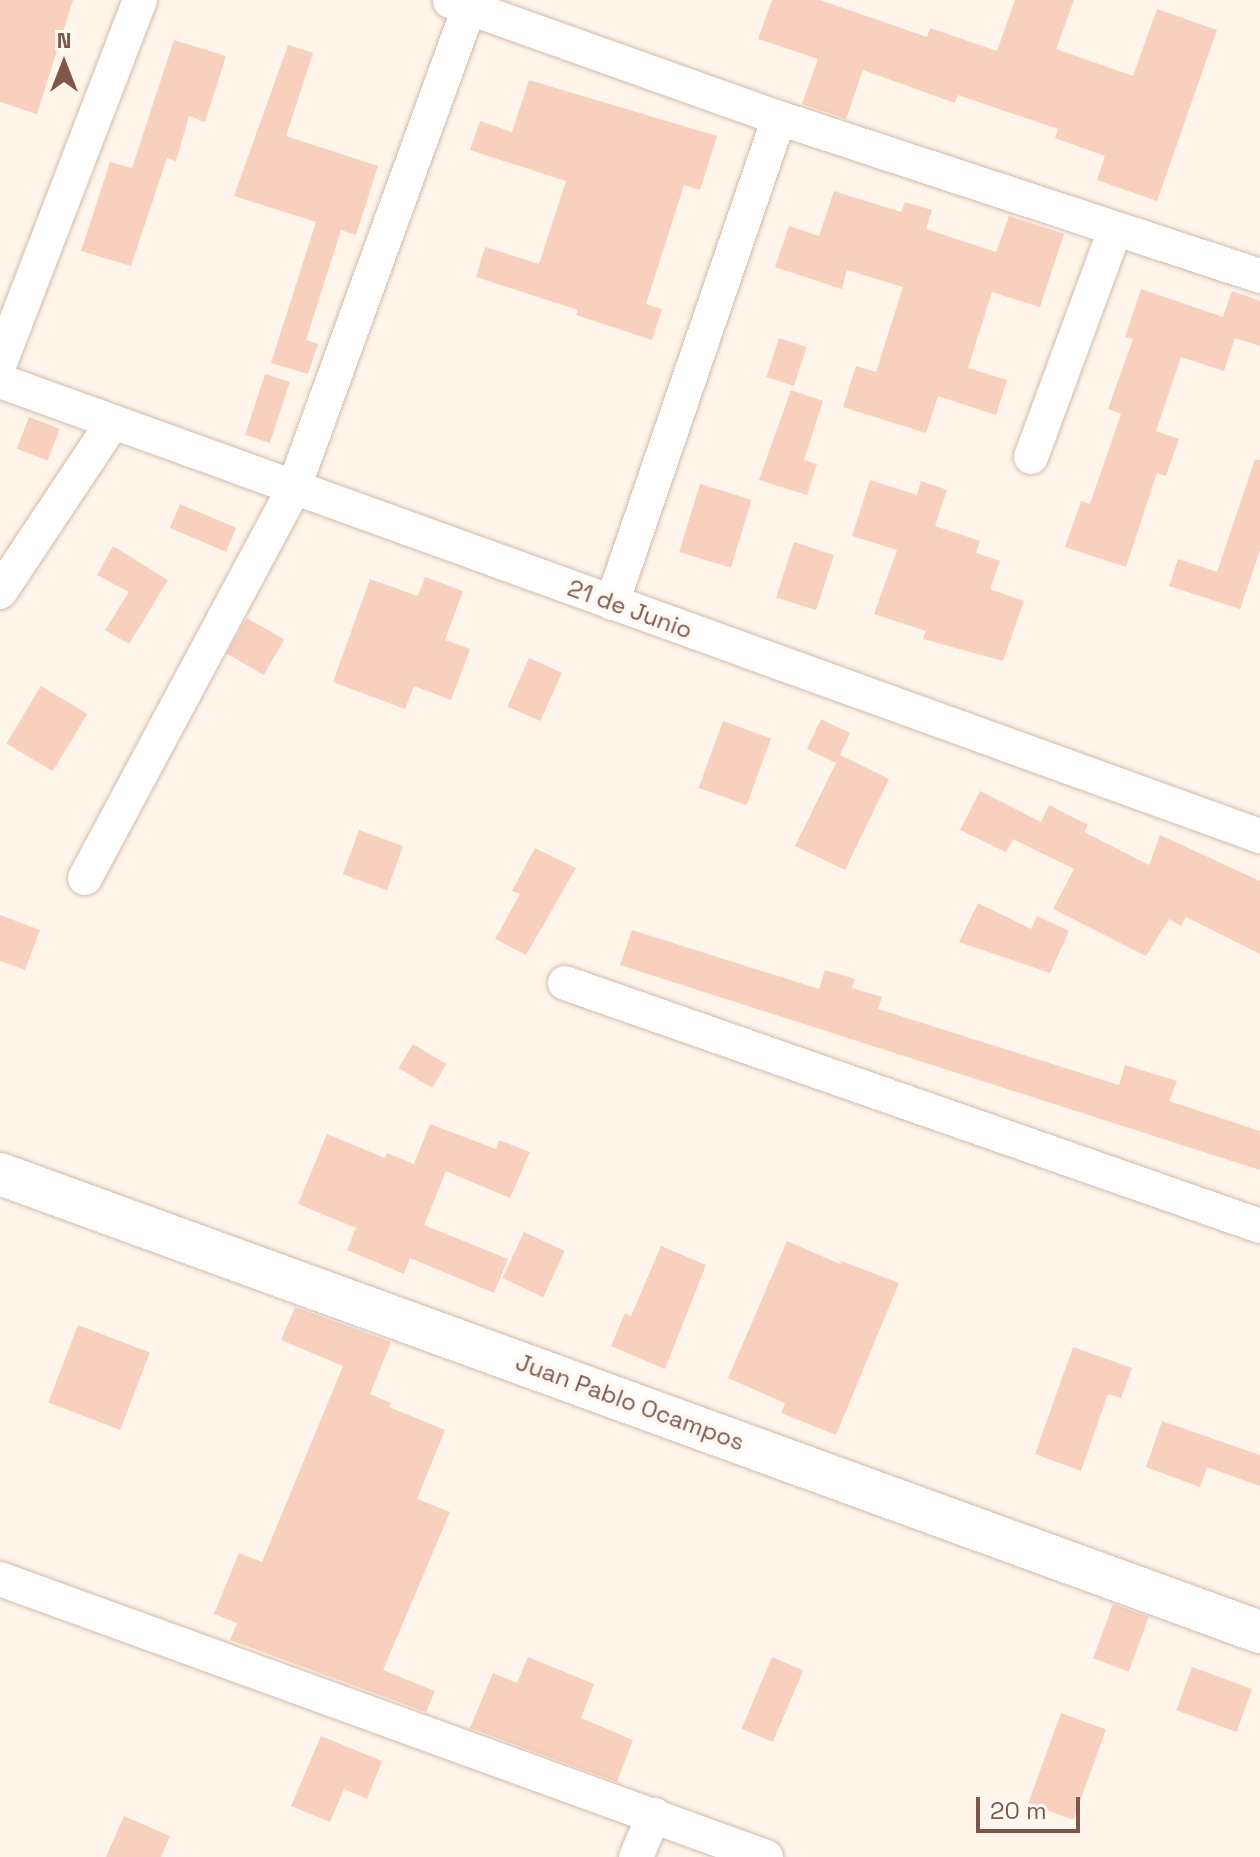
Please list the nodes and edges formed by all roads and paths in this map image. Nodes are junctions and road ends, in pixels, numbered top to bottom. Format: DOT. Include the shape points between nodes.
graph roads {
  1 [pos="140,0"];
  2 [pos="458,4"];
  3 [pos="779,118"];
  4 [pos="1115,230"];
  5 [pos="1260,276"];
  6 [pos="0,363"];
  7 [pos="0,381"];
  8 [pos="113,422"];
  9 [pos="1031,457"];
  10 [pos="293,490"];
  11 [pos="0,592"];
  12 [pos="612,603"];
  13 [pos="1260,836"];
  14 [pos="85,878"];
  15 [pos="565,983"];
  16 [pos="0,1174"];
  17 [pos="1260,1226"];
  18 [pos="0,1579"];
  19 [pos="1260,1632"];
  20 [pos="654,1815"];
  21 [pos="636,1857"];
  22 [pos="766,1857"];
  1 -- 6 [label="street"];
  2 -- 3 [label="street"];
  2 -- 10 [label="street"];
  3 -- 4 [label="street"];
  3 -- 12 [label="street"];
  4 -- 5 [label="street"];
  4 -- 9 [label="street"];
  7 -- 8 [label="street, 21 de Junio"];
  8 -- 10 [label="street, 21 de Junio"];
  8 -- 11 [label="street"];
  10 -- 12 [label="street, 21 de Junio"];
  10 -- 14 [label="street"];
  12 -- 13 [label="street, 21 de Junio"];
  15 -- 17 [label="street"];
  16 -- 19 [label="street, Juan Pablo Ocampos"];
  18 -- 20 [label="street"];
  20 -- 21 [label="street"];
  20 -- 22 [label="street"];
}
